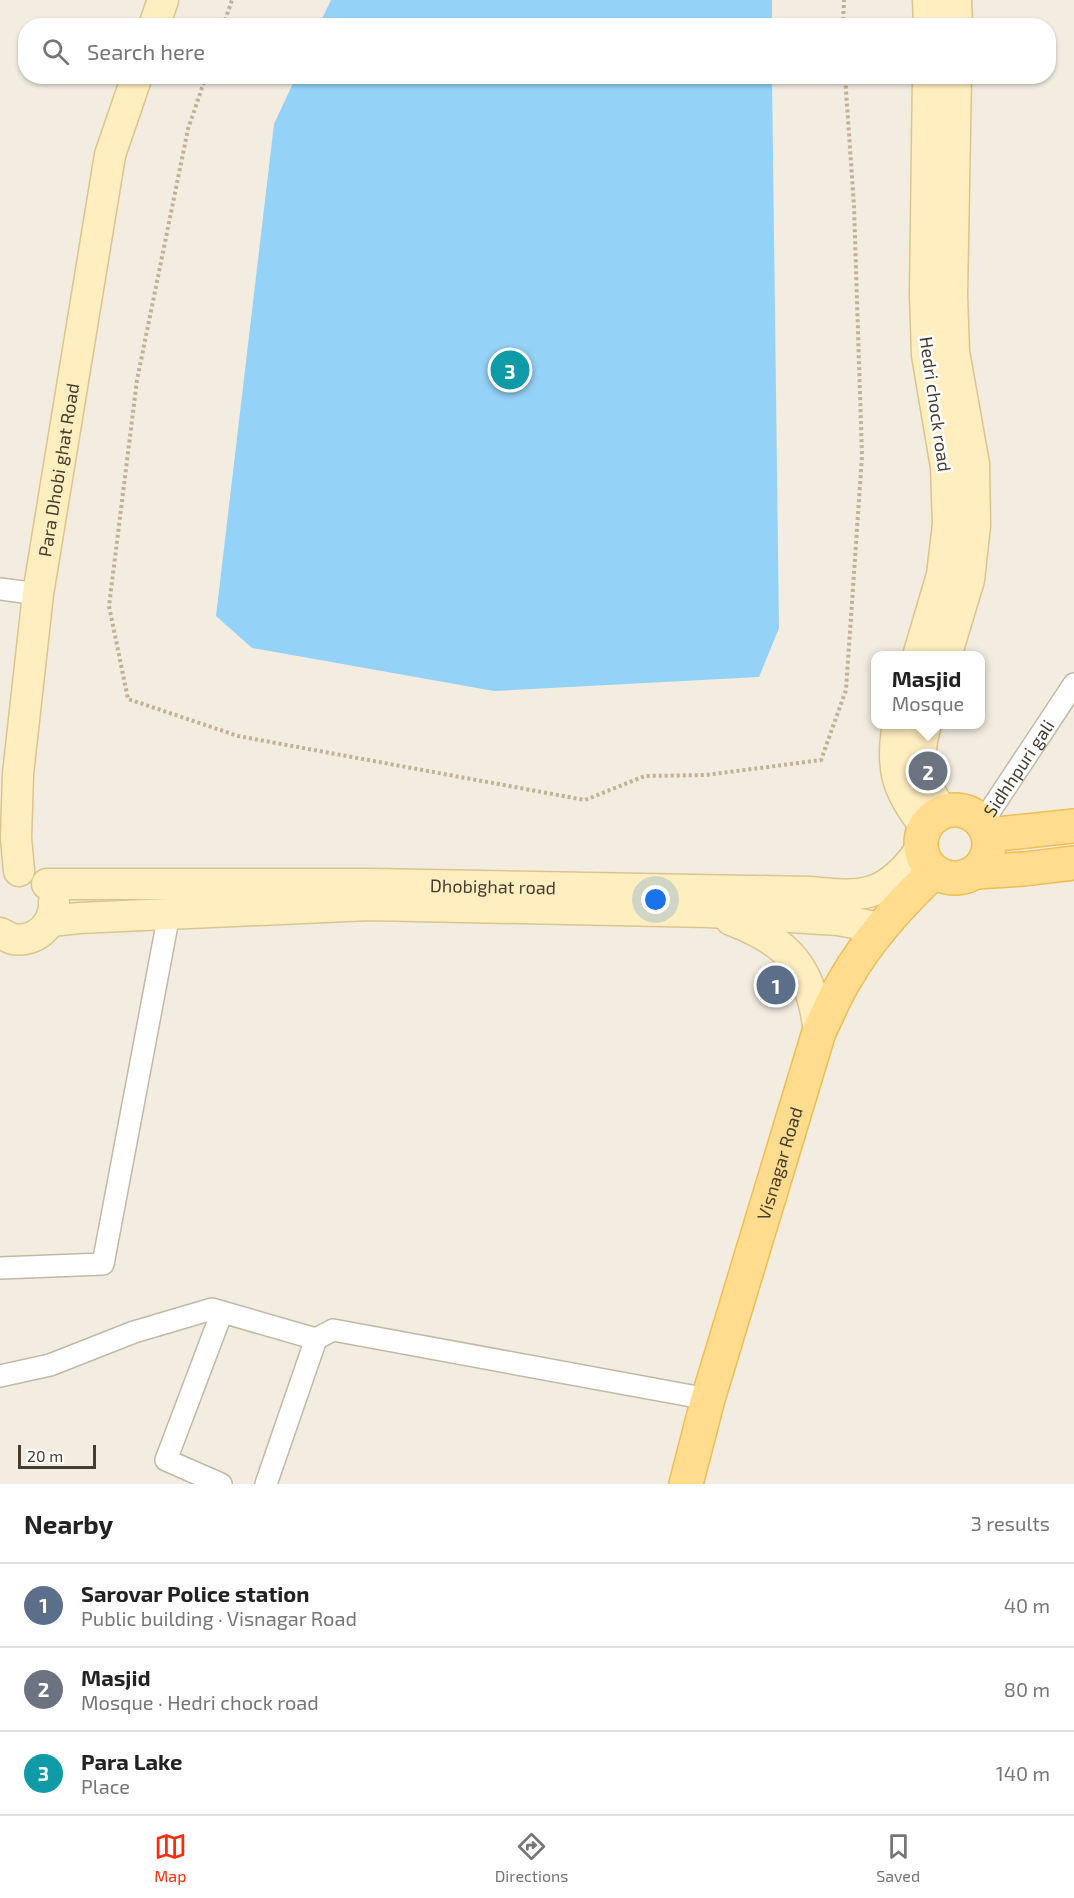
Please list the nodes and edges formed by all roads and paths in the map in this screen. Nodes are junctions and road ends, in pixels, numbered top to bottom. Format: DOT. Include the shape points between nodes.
graph roads {
  1 [pos="163,0"];
  2 [pos="232,0"];
  3 [pos="844,0"];
  4 [pos="928,0"];
  5 [pos="956,0"];
  6 [pos="157,18"];
  7 [pos="226,18"];
  8 [pos="843,18"];
  9 [pos="929,18"];
  10 [pos="957,18"];
  11 [pos="134,84"];
  12 [pos="203,84"];
  13 [pos="846,84"];
  14 [pos="928,84"];
  15 [pos="956,84"];
  16 [pos="0,589"];
  17 [pos="38,594"];
  18 [pos="919,651"];
  19 [pos="948,651"];
  20 [pos="1074,684"];
  21 [pos="897,729"];
  22 [pos="925,729"];
  23 [pos="1074,826"];
  24 [pos="985,829"];
  25 [pos="930,840"];
  26 [pos="1074,863"];
  27 [pos="976,872"];
  28 [pos="10,874"];
  29 [pos="47,884"];
  30 [pos="709,912"];
  31 [pos="168,914"];
  32 [pos="51,921"];
  33 [pos="881,928"];
  34 [pos="0,933"];
  35 [pos="819,1032"];
  36 [pos="0,1268"];
  37 [pos="222,1312"];
  38 [pos="316,1339"];
  39 [pos="0,1376"];
  40 [pos="708,1399"];
  41 [pos="221,1484"];
  42 [pos="266,1484"];
  43 [pos="686,1484"];
  1 -- 6 [label="street"];
  2 -- 7 [label="path"];
  3 -- 8 [label="path"];
  4 -- 9 [label="street"];
  5 -- 10 [label="street"];
  11 -- 17 [label="street, Para Dhobi ghat Road" via="110,155"];
  12 -- 13 [label="path" via="188,129 137,380 109,606 128,699 238,736 585,800 645,776 706,775 821,760 846,690 862,456 854,206"];
  14 -- 18 [label="street, Hedri chock road" via="927,355 946,467 948,524 942,575"];
  15 -- 19 [label="street, Hedri chock road" via="954,352 974,464 975,525 969,580"];
  16 -- 17 [label="street"];
  17 -- 28 [label="street, Para Dhobi ghat Road"];
  20 -- 24 [label="street, Sidhhpuri gali"];
  21 -- 25 [label="street" via="894,751 898,781"];
  22 -- 25 [label="street" via="919,756 930,794"];
  23 -- 24 [label="main road"];
  24 -- 25 [label="main road" via="974,816 954,810"];
  24 -- 27 [label="main road" via="989,848"];
  25 -- 27 [label="main road" via="948,879"];
  25 -- 29 [label="street, Dhobighat road" via="891,882 868,894 844,896 384,884"];
  25 -- 33 [label="main road, Visnagar Road" via="912,893"];
  26 -- 27 [label="main road"];
  28 -- 29 [label="street" via="39,876"];
  29 -- 32 [label="street" via="53,895"];
  30 -- 31 [label="street, Dhobighat road" via="369,905"];
  30 -- 33 [label="street, Dhobighat road" via="838,920"];
  30 -- 35 [label="street" via="744,925 788,951 806,976"];
  31 -- 32 [label="street, Dhobighat road"];
  31 -- 36 [label="street" via="104,1264"];
  32 -- 34 [label="street" via="27,939 13,939"];
  33 -- 35 [label="main road, Visnagar Road" via="846,978"];
  35 -- 40 [label="main road, Visnagar Road"];
  37 -- 38 [label="street"];
  37 -- 39 [label="street" via="212,1309 134,1332 50,1365"];
  37 -- 41 [label="street" via="166,1460"];
  38 -- 40 [label="street" via="333,1330"];
  38 -- 42 [label="street"];
  40 -- 43 [label="main road, Visnagar Road"];
}
